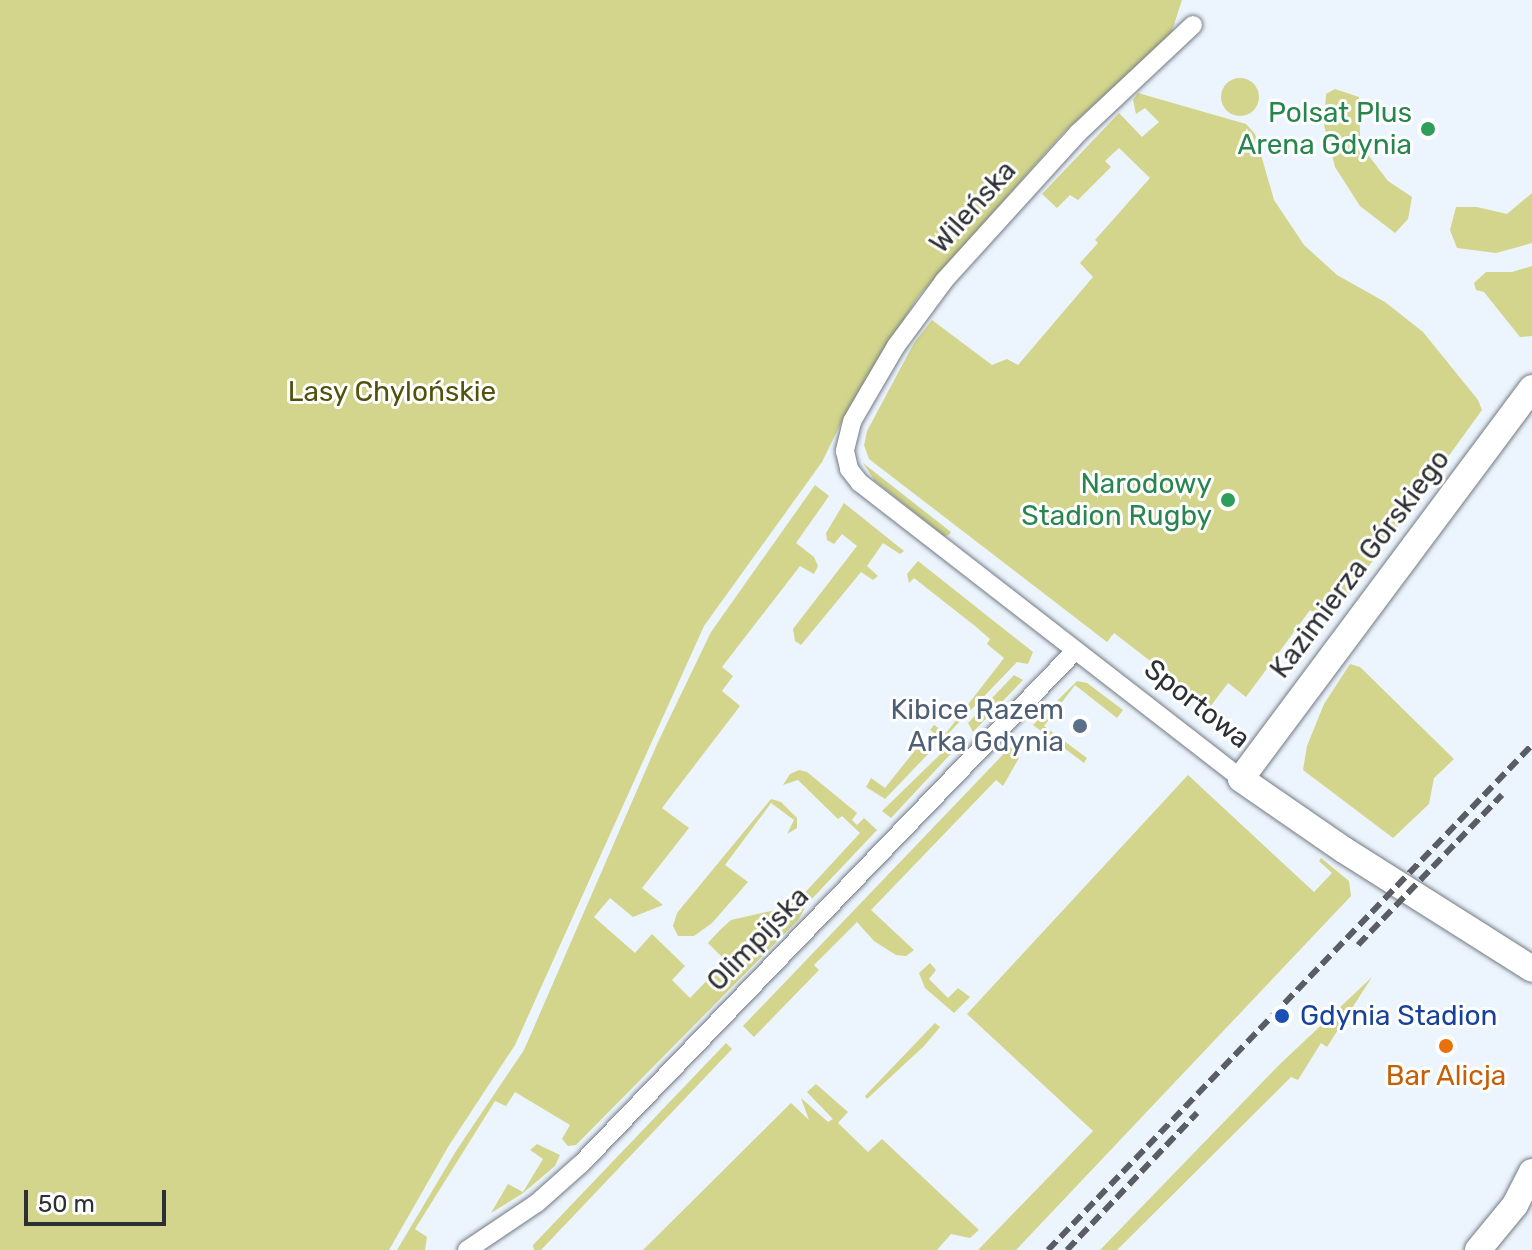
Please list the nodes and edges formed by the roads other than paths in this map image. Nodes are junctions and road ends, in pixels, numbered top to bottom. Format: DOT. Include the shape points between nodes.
graph roads {
  1 [pos="1193,25"];
  2 [pos="1532,388"];
  3 [pos="846,461"];
  4 [pos="1075,651"];
  5 [pos="1241,779"];
  6 [pos="1532,969"];
  7 [pos="1532,1172"];
  8 [pos="1524,1198"];
  9 [pos="467,1250"];
  10 [pos="1478,1250"];
  1 -- 3 [label="street, Wileńska" via="1078,133 944,281 896,346 852,422"];
  2 -- 5 [label="street, Kazimierza Górskiego"];
  3 -- 4 [label="street, Sportowa" via="860,483"];
  4 -- 5 [label="street, Sportowa"];
  4 -- 9 [label="street, Olimpijska" via="581,1164 537,1203"];
  5 -- 6 [label="street, Sportowa"];
  7 -- 8 [label="street"];
  8 -- 10 [label="street"];
}
